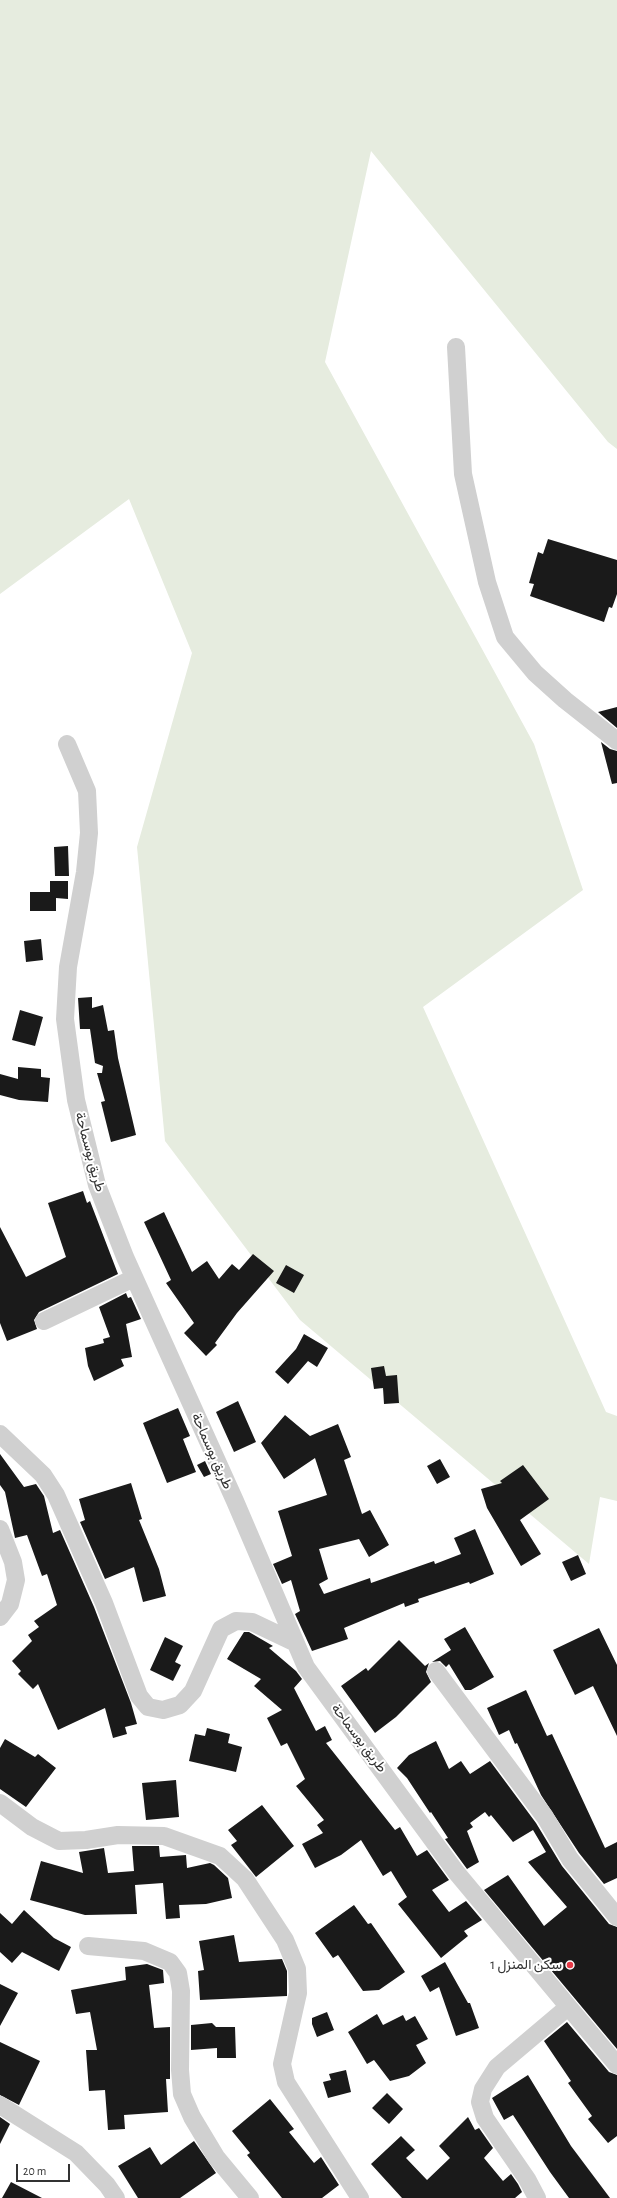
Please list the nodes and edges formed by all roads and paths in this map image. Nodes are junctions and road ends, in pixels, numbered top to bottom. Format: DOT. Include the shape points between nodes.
graph roads {
  1 [pos="456,347"];
  2 [pos="617,741"];
  3 [pos="67,744"];
  4 [pos="134,1278"];
  5 [pos="44,1321"];
  6 [pos="0,1434"];
  7 [pos="0,1529"];
  8 [pos="0,1617"];
  9 [pos="294,1642"];
  10 [pos="436,1671"];
  11 [pos="0,1803"];
  12 [pos="617,1918"];
  13 [pos="88,1946"];
  14 [pos="568,2007"];
  15 [pos="617,2065"];
  16 [pos="0,2105"];
  17 [pos="116,2198"];
  18 [pos="250,2198"];
  19 [pos="360,2198"];
  20 [pos="537,2198"];
  1 -- 2 [label="street" via="463,474 487,582 505,637 535,673"];
  3 -- 4 [label="street, طريق بوسماحة" via="87,791 89,833 85,872 68,967 65,1019 76,1100 97,1185"];
  4 -- 5 [label="street"];
  4 -- 9 [label="street, طريق بوسماحة" via="235,1502"];
  6 -- 9 [label="street" via="43,1475 56,1495 104,1603 139,1696 148,1707 163,1710 180,1705 193,1691 221,1629 236,1621 252,1622"];
  7 -- 8 [label="street" via="13,1562 16,1580 10,1604"];
  9 -- 14 [label="street, طريق بوسماحة" via="306,1667 456,1872"];
  10 -- 12 [label="street" via="545,1817 570,1859"];
  11 -- 19 [label="street" via="32,1827 59,1841 118,1835 164,1836 220,1856 245,1879 285,1940 296,1969 298,1993 282,2064 286,2082"];
  13 -- 18 [label="street" via="144,1951 170,1962 178,1973 181,1991 182,2094 192,2117 216,2157"];
  14 -- 15 [label="street, طريق بوسماحة"];
  14 -- 20 [label="street" via="497,2067 483,2089 480,2102 485,2118"];
  16 -- 17 [label="street" via="76,2153"];
}
